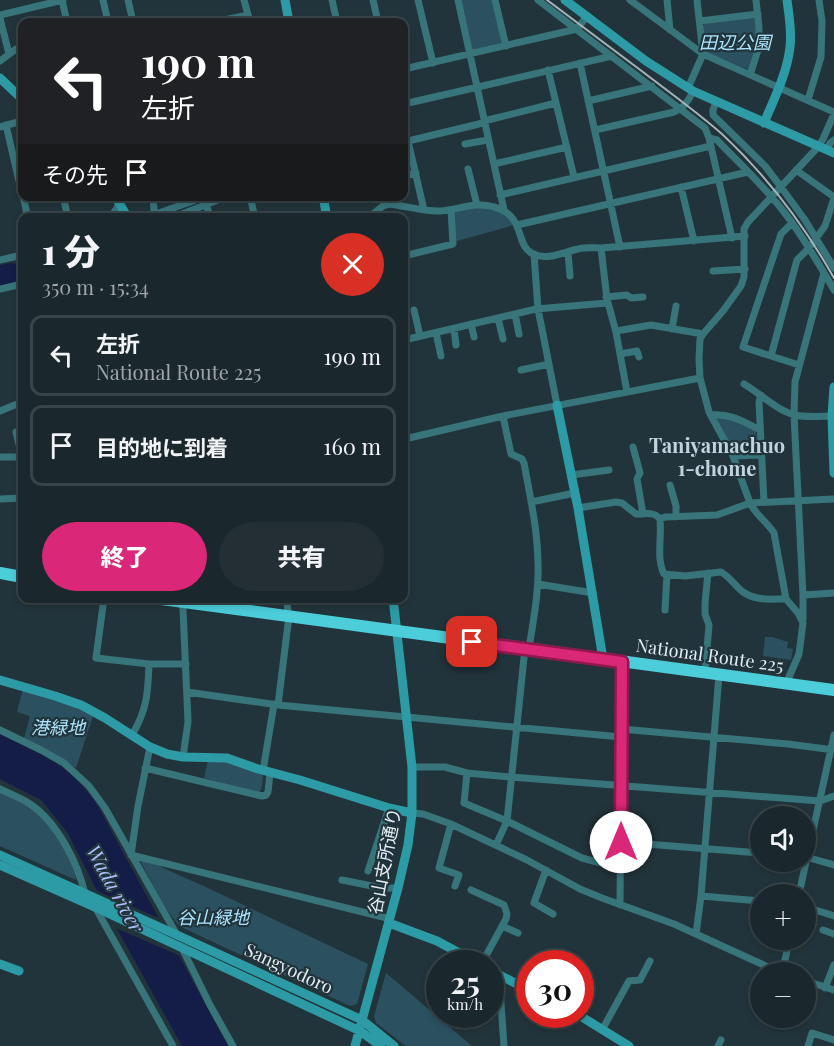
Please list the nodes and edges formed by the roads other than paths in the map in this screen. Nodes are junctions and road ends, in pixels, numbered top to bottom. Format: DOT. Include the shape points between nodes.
graph roads {
  1 [pos="62,0"];
  2 [pos="103,0"];
  3 [pos="128,0"];
  4 [pos="244,0"];
  5 [pos="285,0"];
  6 [pos="332,0"];
  7 [pos="373,0"];
  8 [pos="418,0"];
  9 [pos="458,0"];
  10 [pos="495,0"];
  11 [pos="538,0"];
  12 [pos="565,0"];
  13 [pos="630,0"];
  14 [pos="667,0"];
  15 [pos="697,0"];
  16 [pos="756,0"];
  17 [pos="787,0"];
  18 [pos="819,0"];
  19 [pos="637,3"];
  20 [pos="758,14"];
  21 [pos="0,16"];
  22 [pos="587,16"];
  23 [pos="66,18"];
  24 [pos="107,18"];
  25 [pos="132,18"];
  26 [pos="249,18"];
  27 [pos="288,18"];
  28 [pos="336,18"];
  29 [pos="377,18"];
  30 [pos="700,21"];
  31 [pos="577,29"];
  32 [pos="670,30"];
  33 [pos="506,46"];
  34 [pos="18,48"];
  35 [pos="9,54"];
  36 [pos="470,54"];
  37 [pos="703,54"];
  38 [pos="612,56"];
  39 [pos="0,61"];
  40 [pos="433,63"];
  41 [pos="580,63"];
  42 [pos="408,68"];
  43 [pos="548,70"];
  44 [pos="750,75"];
  45 [pos="0,78"];
  46 [pos="652,86"];
  47 [pos="477,87"];
  48 [pos="779,88"];
  49 [pos="691,90"];
  50 [pos="18,95"];
  51 [pos="808,100"];
  52 [pos="588,101"];
  53 [pos="716,102"];
  54 [pos="408,103"];
  55 [pos="556,103"];
  56 [pos="681,109"];
  57 [pos="834,113"];
  58 [pos="484,120"];
  59 [pos="18,122"];
  60 [pos="764,123"];
  61 [pos="3,126"];
  62 [pos="595,130"];
  63 [pos="408,138"];
  64 [pos="709,138"];
  65 [pos="488,140"];
  66 [pos="834,140"];
  67 [pos="465,144"];
  68 [pos="711,146"];
  69 [pos="567,147"];
  70 [pos="408,148"];
  71 [pos="826,150"];
  72 [pos="18,160"];
  73 [pos="494,164"];
  74 [pos="468,169"];
  75 [pos="604,170"];
  76 [pos="796,170"];
  77 [pos="748,172"];
  78 [pos="416,173"];
  79 [pos="408,175"];
  80 [pos="574,177"];
  81 [pos="718,178"];
  82 [pos="681,187"];
  83 [pos="780,187"];
  84 [pos="500,195"];
  85 [pos="771,196"];
  86 [pos="834,198"];
  87 [pos="194,201"];
  88 [pos="216,201"];
  89 [pos="612,203"];
  90 [pos="206,205"];
  91 [pos="477,205"];
  92 [pos="424,210"];
  93 [pos="451,210"];
  94 [pos="504,210"];
  95 [pos="164,213"];
  96 [pos="185,213"];
  97 [pos="209,213"];
  98 [pos="375,213"];
  99 [pos="792,223"];
  100 [pos="516,226"];
  101 [pos="745,236"];
  102 [pos="732,238"];
  103 [pos="816,238"];
  104 [pos="694,241"];
  105 [pos="620,247"];
  106 [pos="601,248"];
  107 [pos="809,248"];
  108 [pos="568,252"];
  109 [pos="534,254"];
  110 [pos="408,255"];
  111 [pos="18,256"];
  112 [pos="0,260"];
  113 [pos="834,268"];
  114 [pos="745,269"];
  115 [pos="713,271"];
  116 [pos="824,273"];
  117 [pos="570,276"];
  118 [pos="18,285"];
  119 [pos="0,289"];
  120 [pos="834,290"];
  121 [pos="643,297"];
  122 [pos="607,300"];
  123 [pos="676,306"];
  124 [pos="538,309"];
  125 [pos="414,310"];
  126 [pos="515,314"];
  127 [pos="498,318"];
  128 [pos="471,324"];
  129 [pos="454,329"];
  130 [pos="672,329"];
  131 [pos="615,331"];
  132 [pos="436,333"];
  133 [pos="519,334"];
  134 [pos="703,334"];
  135 [pos="420,336"];
  136 [pos="474,337"];
  137 [pos="408,339"];
  138 [pos="503,339"];
  139 [pos="456,345"];
  140 [pos="638,351"];
  141 [pos="620,354"];
  142 [pos="441,356"];
  143 [pos="771,356"];
  144 [pos="549,364"];
  145 [pos="799,364"];
  146 [pos="521,370"];
  147 [pos="700,378"];
  148 [pos="744,384"];
  149 [pos="834,387"];
  150 [pos="627,392"];
  151 [pos="761,395"];
  152 [pos="18,404"];
  153 [pos="557,405"];
  154 [pos="0,411"];
  155 [pos="711,415"];
  156 [pos="794,415"];
  157 [pos="503,416"];
  158 [pos="833,416"];
  159 [pos="760,430"];
  160 [pos="16,432"];
  161 [pos="408,439"];
  162 [pos="18,440"];
  163 [pos="633,447"];
  164 [pos="761,455"];
  165 [pos="734,456"];
  166 [pos="0,457"];
  167 [pos="18,457"];
  168 [pos="609,470"];
  169 [pos="834,473"];
  170 [pos="571,476"];
  171 [pos="670,485"];
  172 [pos="575,493"];
  173 [pos="18,498"];
  174 [pos="0,499"];
  175 [pos="834,499"];
  176 [pos="798,501"];
  177 [pos="531,502"];
  178 [pos="764,502"];
  179 [pos="750,503"];
  180 [pos="578,508"];
  181 [pos="643,514"];
  182 [pos="676,517"];
  183 [pos="660,519"];
  184 [pos="0,573"];
  185 [pos="708,573"];
  186 [pos="667,575"];
  187 [pos="18,576"];
  188 [pos="538,584"];
  189 [pos="593,593"];
  190 [pos="834,593"];
  191 [pos="803,595"];
  192 [pos="786,599"];
  193 [pos="103,603"];
  194 [pos="182,603"];
  195 [pos="195,603"];
  196 [pos="287,603"];
  197 [pos="394,603"];
  198 [pos="665,610"];
  199 [pos="289,616"];
  200 [pos="803,623"];
  201 [pos="397,632"];
  202 [pos="527,649"];
  203 [pos="603,659"];
  204 [pos="622,662"];
  205 [pos="186,663"];
  206 [pos="149,664"];
  207 [pos="705,673"];
  208 [pos="719,675"];
  209 [pos="0,680"];
  210 [pos="786,684"];
  211 [pos="834,690"];
  212 [pos="187,692"];
  213 [pos="276,705"];
  214 [pos="407,717"];
  215 [pos="516,727"];
  216 [pos="621,729"];
  217 [pos="0,730"];
  218 [pos="132,735"];
  219 [pos="834,735"];
  220 [pos="714,736"];
  221 [pos="621,737"];
  222 [pos="150,747"];
  223 [pos="832,750"];
  224 [pos="183,757"];
  225 [pos="412,767"];
  226 [pos="145,768"];
  227 [pos="267,772"];
  228 [pos="467,773"];
  229 [pos="512,777"];
  230 [pos="621,786"];
  231 [pos="0,789"];
  232 [pos="709,793"];
  233 [pos="834,796"];
  234 [pos="820,801"];
  235 [pos="389,808"];
  236 [pos="412,813"];
  237 [pos="816,817"];
  238 [pos="507,821"];
  239 [pos="452,824"];
  240 [pos="502,832"];
  241 [pos="510,836"];
  242 [pos="621,842"];
  243 [pos="496,844"];
  244 [pos="704,849"];
  245 [pos="750,852"];
  246 [pos="0,855"];
  247 [pos="131,855"];
  248 [pos="816,860"];
  249 [pos="0,865"];
  250 [pos="834,865"];
  251 [pos="620,868"];
  252 [pos="546,870"];
  253 [pos="368,871"];
  254 [pos="342,880"];
  255 [pos="455,886"];
  256 [pos="398,888"];
  257 [pos="471,890"];
  258 [pos="701,896"];
  259 [pos="750,900"];
  260 [pos="94,902"];
  261 [pos="620,904"];
  262 [pos="816,910"];
  263 [pos="553,914"];
  264 [pos="834,916"];
  265 [pos="389,923"];
  266 [pos="502,926"];
  267 [pos="823,930"];
  268 [pos="174,933"];
  269 [pos="518,933"];
  270 [pos="696,934"];
  271 [pos="834,934"];
  272 [pos="180,947"];
  273 [pos="454,950"];
  274 [pos="488,950"];
  275 [pos="650,961"];
  276 [pos="759,962"];
  277 [pos="0,964"];
  278 [pos="834,965"];
  279 [pos="19,971"];
  280 [pos="816,985"];
  281 [pos="825,988"];
  282 [pos="834,990"];
  283 [pos="362,1020"];
  284 [pos="594,1025"];
  285 [pos="502,1028"];
  286 [pos="360,1030"];
  287 [pos="602,1030"];
  288 [pos="834,1040"];
  289 [pos="626,1045"];
  290 [pos="173,1046"];
  291 [pos="233,1046"];
  292 [pos="355,1046"];
  293 [pos="381,1046"];
  294 [pos="394,1046"];
  295 [pos="504,1046"];
  296 [pos="808,1046"];
  1 -- 21 [label="street"];
  1 -- 23 [label="street"];
  2 -- 24 [label="street"];
  3 -- 25 [label="street"];
  4 -- 26 [label="street"];
  5 -- 27 [label="street"];
  6 -- 28 [label="street"];
  7 -- 29 [label="street"];
  8 -- 40 [label="street"];
  9 -- 36 [label="street"];
  10 -- 33 [label="street"];
  11 -- 31 [label="street"];
  12 -- 22 [label="street"];
  13 -- 19 [label="street"];
  14 -- 32 [label="street"];
  15 -- 30 [label="street"];
  16 -- 20 [label="street"];
  17 -- 48 [label="street" via="790,47"];
  18 -- 51 [label="street" via="821,57"];
  19 -- 32 [label="street"];
  20 -- 30 [label="street"];
  20 -- 44 [label="street" via="759,47"];
  21 -- 35 [label="street"];
  22 -- 31 [label="street"];
  22 -- 49 [label="street"];
  30 -- 37 [label="street"];
  31 -- 33 [label="street"];
  31 -- 38 [label="street"];
  32 -- 37 [label="street"];
  33 -- 36 [label="street"];
  34 -- 35 [label="street"];
  35 -- 39 [label="street"];
  36 -- 40 [label="street"];
  36 -- 47 [label="street"];
  37 -- 44 [label="street"];
  37 -- 49 [label="street"];
  38 -- 41 [label="street"];
  38 -- 46 [label="street"];
  40 -- 42 [label="street"];
  41 -- 43 [label="street"];
  41 -- 52 [label="street"];
  43 -- 47 [label="street"];
  43 -- 55 [label="street"];
  44 -- 48 [label="street"];
  45 -- 50 [label="street"];
  46 -- 52 [label="street"];
  46 -- 56 [label="street"];
  47 -- 54 [label="street"];
  47 -- 58 [label="street"];
  48 -- 51 [label="street"];
  48 -- 60 [label="street"];
  49 -- 53 [label="street"];
  49 -- 56 [label="street"];
  51 -- 57 [label="street"];
  52 -- 62 [label="street"];
  53 -- 60 [label="street"];
  53 -- 83 [label="street" via="713,114 765,166"];
  55 -- 58 [label="street"];
  55 -- 69 [label="street"];
  56 -- 62 [label="street"];
  56 -- 64 [label="street" via="705,128"];
  57 -- 71 [label="street" via="823,139"];
  58 -- 63 [label="street"];
  58 -- 65 [label="street"];
  59 -- 61 [label="street"];
  60 -- 71 [label="street"];
  61 -- 72 [label="street"];
  62 -- 75 [label="street"];
  64 -- 68 [label="street"];
  64 -- 77 [label="street" via="717,140"];
  65 -- 67 [label="street"];
  65 -- 73 [label="street"];
  66 -- 71 [label="street"];
  68 -- 75 [label="street"];
  68 -- 81 [label="street"];
  69 -- 73 [label="street"];
  69 -- 80 [label="street"];
  70 -- 78 [label="street"];
  71 -- 76 [label="street"];
  73 -- 84 [label="street"];
  74 -- 91 [label="street"];
  75 -- 80 [label="street"];
  75 -- 89 [label="street"];
  76 -- 83 [label="street"];
  76 -- 86 [label="street"];
  77 -- 81 [label="street"];
  77 -- 85 [label="street"];
  78 -- 79 [label="street"];
  78 -- 92 [label="street"];
  80 -- 84 [label="street"];
  81 -- 82 [label="street"];
  81 -- 102 [label="street"];
  82 -- 89 [label="street"];
  82 -- 104 [label="street"];
  83 -- 85 [label="street"];
  83 -- 103 [label="street"];
  84 -- 94 [label="street"];
  85 -- 99 [label="street"];
  85 -- 101 [label="street" via="748,222"];
  86 -- 103 [label="street" via="825,226"];
  87 -- 95 [label="street"];
  88 -- 90 [label="street"];
  89 -- 100 [label="street"];
  89 -- 105 [label="street"];
  90 -- 96 [label="street"];
  90 -- 97 [label="street"];
  91 -- 93 [label="street"];
  91 -- 94 [label="street"];
  92 -- 93 [label="street"];
  92 -- 98 [label="street" via="386,205"];
  93 -- 110 [label="street" via="453,244"];
  94 -- 100 [label="street"];
  99 -- 107 [label="street"];
  99 -- 143 [label="street" via="781,234 743,347"];
  100 -- 109 [label="street" via="525,247"];
  101 -- 102 [label="street"];
  101 -- 114 [label="street"];
  102 -- 104 [label="street"];
  103 -- 107 [label="street"];
  103 -- 113 [label="street"];
  104 -- 105 [label="street"];
  105 -- 106 [label="street"];
  106 -- 108 [label="street"];
  106 -- 122 [label="street"];
  107 -- 116 [label="street"];
  107 -- 143 [label="street" via="797,260"];
  108 -- 109 [label="street" via="553,256"];
  108 -- 117 [label="street"];
  109 -- 124 [label="street"];
  111 -- 112 [label="street"];
  114 -- 115 [label="street"];
  114 -- 134 [label="street" via="741,286"];
  116 -- 120 [label="street"];
  116 -- 145 [label="street"];
  118 -- 119 [label="street"];
  121 -- 122 [label="street" via="627,295"];
  122 -- 124 [label="street"];
  122 -- 131 [label="street"];
  123 -- 130 [label="street"];
  124 -- 126 [label="street"];
  124 -- 144 [label="street"];
  125 -- 135 [label="street"];
  126 -- 127 [label="street"];
  126 -- 133 [label="street"];
  127 -- 128 [label="street"];
  127 -- 138 [label="street"];
  128 -- 129 [label="street"];
  128 -- 136 [label="street"];
  129 -- 132 [label="street"];
  129 -- 139 [label="street"];
  130 -- 131 [label="street" via="647,324"];
  130 -- 134 [label="street"];
  131 -- 141 [label="street"];
  132 -- 135 [label="street"];
  132 -- 142 [label="street"];
  134 -- 147 [label="street"];
  135 -- 137 [label="street"];
  140 -- 141 [label="street"];
  141 -- 150 [label="street"];
  143 -- 145 [label="street"];
  144 -- 146 [label="street"];
  144 -- 153 [label="street"];
  145 -- 156 [label="street"];
  147 -- 150 [label="street"];
  147 -- 155 [label="street"];
  148 -- 151 [label="street"];
  149 -- 158 [label="street"];
  150 -- 153 [label="street"];
  151 -- 156 [label="street"];
  151 -- 159 [label="street"];
  152 -- 154 [label="street"];
  153 -- 157 [label="street"];
  153 -- 170 [label="street"];
  155 -- 159 [label="street" via="728,415"];
  155 -- 165 [label="street"];
  156 -- 158 [label="street"];
  156 -- 176 [label="street"];
  157 -- 161 [label="street"];
  157 -- 177 [label="street" via="511,454 524,463"];
  158 -- 169 [label="street"];
  159 -- 164 [label="street"];
  160 -- 162 [label="street"];
  163 -- 181 [label="street" via="640,473 637,479"];
  164 -- 165 [label="street"];
  164 -- 178 [label="street"];
  165 -- 179 [label="street"];
  166 -- 167 [label="street"];
  168 -- 170 [label="street"];
  170 -- 172 [label="street"];
  171 -- 182 [label="street"];
  172 -- 177 [label="street"];
  172 -- 180 [label="street"];
  173 -- 174 [label="street"];
  175 -- 176 [label="street"];
  176 -- 178 [label="street"];
  176 -- 191 [label="street"];
  177 -- 188 [label="street"];
  178 -- 179 [label="street"];
  179 -- 182 [label="street" via="717,515"];
  179 -- 192 [label="street" via="774,533"];
  180 -- 181 [label="street" via="616,502"];
  180 -- 189 [label="street"];
  181 -- 183 [label="street" via="654,513"];
  182 -- 183 [label="street"];
  183 -- 186 [label="street" via="661,566"];
  184 -- 187 [label="highway"];
  185 -- 186 [label="street"];
  185 -- 192 [label="street" via="721,572 756,598"];
  185 -- 207 [label="street"];
  186 -- 198 [label="street"];
  188 -- 189 [label="street"];
  188 -- 202 [label="street"];
  189 -- 203 [label="street"];
  190 -- 191 [label="street"];
  191 -- 200 [label="street"];
  192 -- 200 [label="street"];
  193 -- 206 [label="street" via="96,657"];
  194 -- 205 [label="street"];
  195 -- 199 [label="highway, National Route 225"];
  196 -- 199 [label="street"];
  197 -- 201 [label="street, 谷山支所通り"];
  199 -- 201 [label="highway, National Route 225"];
  199 -- 213 [label="street"];
  200 -- 210 [label="street" via="798,654"];
  201 -- 202 [label="highway, National Route 225"];
  201 -- 214 [label="street, 谷山支所通り"];
  202 -- 203 [label="highway, National Route 225"];
  202 -- 215 [label="street"];
  203 -- 204 [label="highway, National Route 225"];
  204 -- 207 [label="highway, National Route 225"];
  204 -- 216 [label="street"];
  205 -- 206 [label="street"];
  205 -- 212 [label="street"];
  206 -- 218 [label="street" via="147,700"];
  207 -- 208 [label="highway, National Route 225"];
  208 -- 210 [label="highway, National Route 225"];
  208 -- 220 [label="street"];
  209 -- 218 [label="street" via="71,701"];
  210 -- 211 [label="highway, National Route 225"];
  212 -- 213 [label="street"];
  212 -- 224 [label="street"];
  213 -- 214 [label="street"];
  213 -- 227 [label="street"];
  214 -- 215 [label="street"];
  214 -- 225 [label="street, 谷山支所通り"];
  215 -- 221 [label="street"];
  215 -- 229 [label="street"];
  216 -- 220 [label="street"];
  216 -- 221 [label="street"];
  217 -- 247 [label="street" via="53,756 83,780 98,797"];
  218 -- 222 [label="street"];
  219 -- 223 [label="street"];
  220 -- 223 [label="street"];
  220 -- 232 [label="street"];
  221 -- 230 [label="street"];
  222 -- 224 [label="street"];
  222 -- 226 [label="street"];
  223 -- 234 [label="street"];
  224 -- 227 [label="street" via="226,758"];
  225 -- 228 [label="street" via="445,767"];
  225 -- 236 [label="street, 谷山支所通り"];
  226 -- 227 [label="street" via="262,796 267,792"];
  226 -- 247 [label="street"];
  227 -- 235 [label="street"];
  228 -- 229 [label="street"];
  228 -- 238 [label="street" via="464,803"];
  229 -- 230 [label="street"];
  229 -- 238 [label="street"];
  230 -- 232 [label="street"];
  230 -- 242 [label="street"];
  231 -- 260 [label="street" via="28,803 50,821"];
  232 -- 234 [label="street"];
  232 -- 244 [label="street"];
  233 -- 234 [label="street"];
  234 -- 237 [label="street"];
  235 -- 236 [label="street"];
  235 -- 253 [label="street"];
  236 -- 239 [label="street"];
  236 -- 256 [label="street, 谷山支所通り"];
  238 -- 240 [label="street"];
  238 -- 251 [label="street" via="582,858"];
  239 -- 243 [label="street"];
  239 -- 255 [label="street" via="439,868 459,875"];
  240 -- 241 [label="street"];
  240 -- 243 [label="street"];
  242 -- 244 [label="street"];
  242 -- 251 [label="street"];
  243 -- 252 [label="street"];
  244 -- 245 [label="street"];
  244 -- 258 [label="street"];
  246 -- 260 [label="street, Sangyodoro"];
  247 -- 265 [label="street" via="386,918"];
  247 -- 268 [label="street"];
  248 -- 250 [label="street"];
  249 -- 260 [label="street, Sangyodoro"];
  251 -- 261 [label="street"];
  252 -- 261 [label="street" via="580,889"];
  252 -- 263 [label="street" via="534,903"];
  254 -- 256 [label="street"];
  256 -- 265 [label="street, 谷山支所通り"];
  257 -- 266 [label="street" via="504,905 506,916"];
  258 -- 259 [label="street"];
  258 -- 270 [label="street"];
  260 -- 268 [label="street, Sangyodoro"];
  260 -- 272 [label="street, Sangyodoro"];
  260 -- 290 [label="street"];
  261 -- 270 [label="street"];
  262 -- 264 [label="street"];
  265 -- 273 [label="street"];
  265 -- 283 [label="street, 谷山支所通り"];
  266 -- 269 [label="street"];
  266 -- 274 [label="street"];
  267 -- 271 [label="street"];
  268 -- 283 [label="street, Sangyodoro"];
  270 -- 276 [label="street"];
  272 -- 286 [label="street, Sangyodoro"];
  272 -- 291 [label="street"];
  275 -- 287 [label="street" via="640,980 629,981"];
  277 -- 279 [label="street"];
  278 -- 281 [label="street"];
  280 -- 281 [label="street"];
  281 -- 282 [label="street"];
  283 -- 286 [label="street, 谷山支所通り"];
  283 -- 294 [label="street, Sangyodoro"];
  284 -- 287 [label="street"];
  285 -- 295 [label="street"];
  286 -- 292 [label="street, 谷山支所通り"];
  286 -- 293 [label="street, Sangyodoro"];
  287 -- 289 [label="street"];
  288 -- 296 [label="street" via="813,1033"];
}
